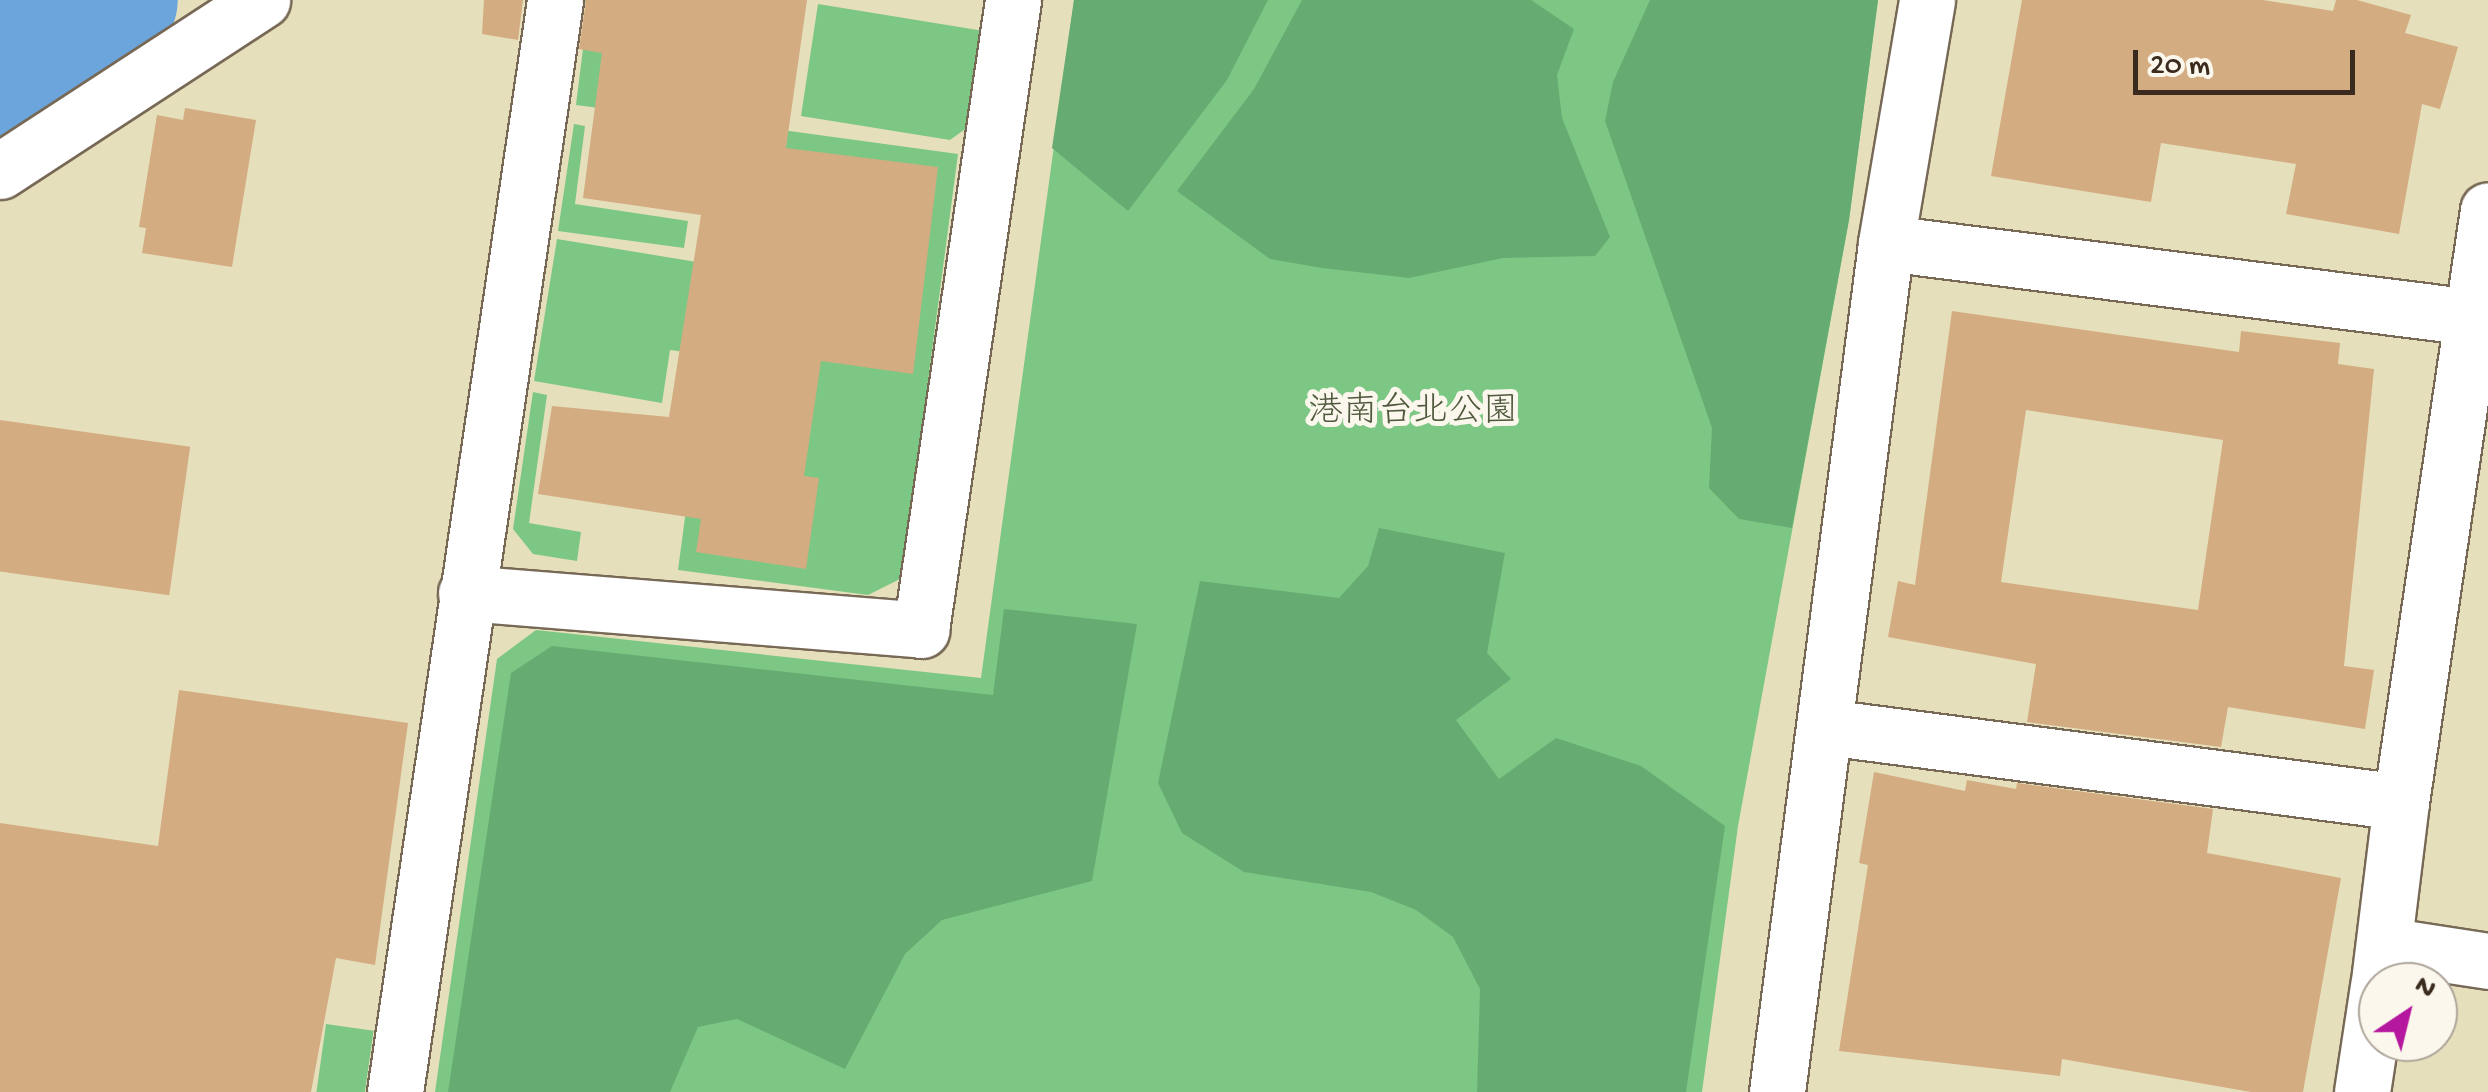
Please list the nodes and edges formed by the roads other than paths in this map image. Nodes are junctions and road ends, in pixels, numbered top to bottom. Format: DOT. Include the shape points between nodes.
graph roads {
  1 [pos="262,0"];
  2 [pos="555,0"];
  3 [pos="1013,0"];
  4 [pos="1927,0"];
  5 [pos="0,171"];
  6 [pos="2488,210"];
  7 [pos="1886,242"];
  8 [pos="2481,318"];
  9 [pos="466,593"];
  10 [pos="1826,727"];
  11 [pos="2401,802"];
  12 [pos="2488,961"];
  13 [pos="2381,962"];
  14 [pos="2458,964"];
  15 [pos="2366,1062"];
  16 [pos="395,1092"];
  17 [pos="1777,1092"];
  18 [pos="2362,1092"];
  1 -- 5 [label="street"];
  2 -- 9 [label="street"];
  3 -- 9 [label="street" via="921,630"];
  4 -- 7 [label="street"];
  6 -- 8 [label="street"];
  7 -- 8 [label="street"];
  7 -- 10 [label="street"];
  8 -- 11 [label="street"];
  9 -- 16 [label="street"];
  10 -- 11 [label="street"];
  10 -- 17 [label="street"];
  11 -- 13 [label="street"];
  12 -- 14 [label="street"];
  15 -- 18 [label="street"];
}
